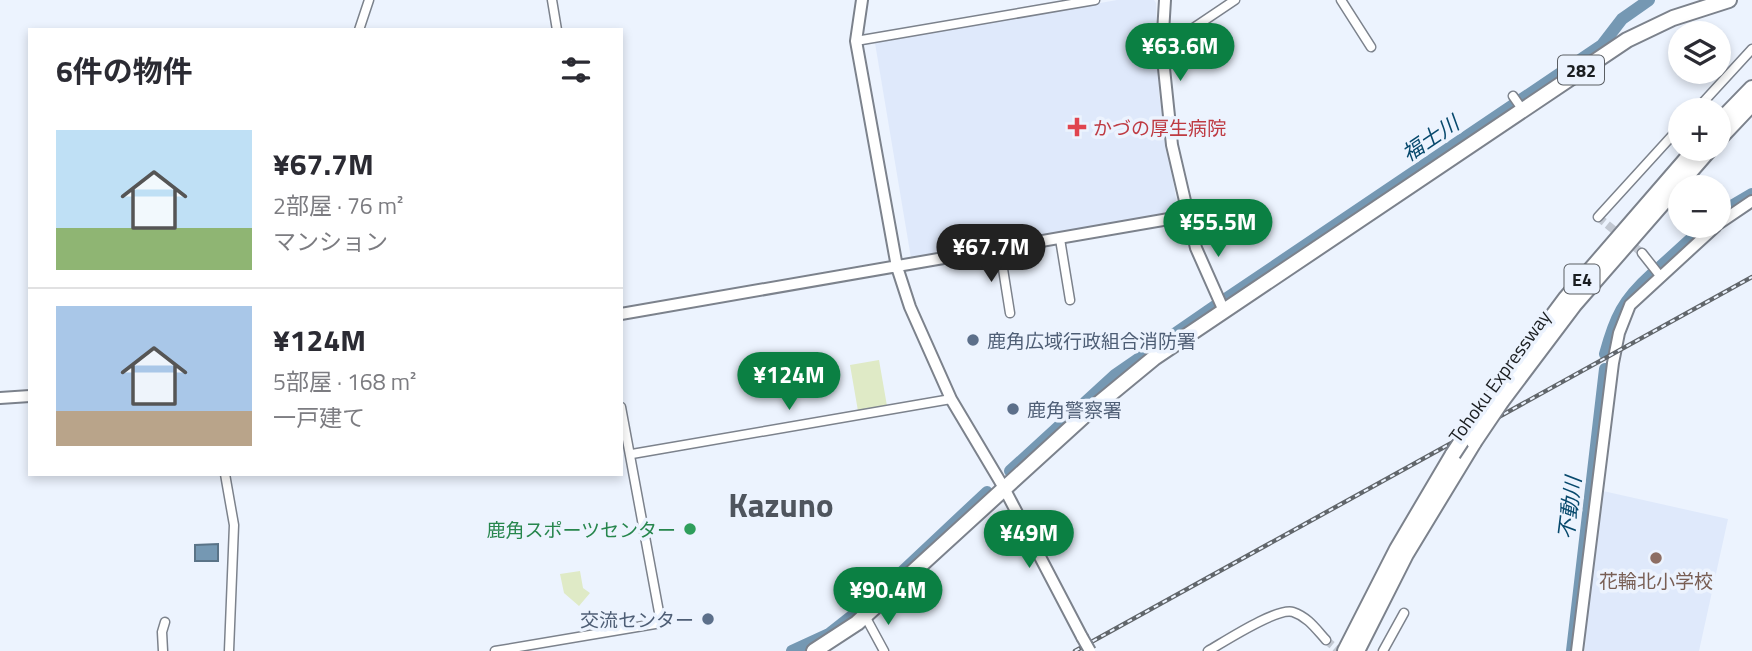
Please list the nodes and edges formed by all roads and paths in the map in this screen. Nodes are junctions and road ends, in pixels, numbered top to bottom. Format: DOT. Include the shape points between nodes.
graph roads {
  1 [pos="369,0"];
  2 [pos="552,0"];
  3 [pos="862,0"];
  4 [pos="1095,0"];
  5 [pos="1165,0"];
  6 [pos="1235,0"];
  7 [pos="1341,0"];
  8 [pos="1729,0"];
  9 [pos="360,28"];
  10 [pos="558,28"];
  11 [pos="856,41"];
  12 [pos="1371,47"];
  13 [pos="1162,49"];
  14 [pos="1752,49"];
  15 [pos="1752,88"];
  16 [pos="1513,96"];
  17 [pos="1707,98"];
  18 [pos="1752,104"];
  19 [pos="1522,109"];
  20 [pos="1731,110"];
  21 [pos="1731,126"];
  22 [pos="1668,140"];
  23 [pos="1685,161"];
  24 [pos="1700,161"];
  25 [pos="1752,201"];
  26 [pos="1731,215"];
  27 [pos="1186,216"];
  28 [pos="1598,216"];
  29 [pos="1703,238"];
  30 [pos="1060,239"];
  31 [pos="1000,250"];
  32 [pos="1642,253"];
  33 [pos="897,267"];
  34 [pos="1661,277"];
  35 [pos="1070,300"];
  36 [pos="1223,311"];
  37 [pos="1010,313"];
  38 [pos="623,314"];
  39 [pos="28,396"];
  40 [pos="0,398"];
  41 [pos="951,399"];
  42 [pos="623,419"];
  43 [pos="632,454"];
  44 [pos="225,476"];
  45 [pos="1004,488"];
  46 [pos="1404,613"];
  47 [pos="865,616"];
  48 [pos="165,622"];
  49 [pos="1326,640"];
  50 [pos="163,651"];
  51 [pos="229,651"];
  52 [pos="495,651"];
  53 [pos="814,651"];
  54 [pos="884,651"];
  55 [pos="1090,651"];
  56 [pos="1208,651"];
  57 [pos="1345,651"];
  58 [pos="1357,651"];
  59 [pos="1383,651"];
  60 [pos="1577,651"];
  1 -- 9 [label="street"];
  2 -- 10 [label="street"];
  3 -- 11 [label="street"];
  4 -- 11 [label="street"];
  5 -- 13 [label="street"];
  6 -- 13 [label="street"];
  7 -- 12 [label="street"];
  8 -- 19 [label="highway, 282" via="1673,18 1627,40"];
  11 -- 33 [label="street"];
  13 -- 27 [label="street" via="1172,145"];
  14 -- 17 [label="street"];
  15 -- 20 [label="highway"];
  16 -- 19 [label="street"];
  18 -- 21 [label="highway"];
  19 -- 36 [label="highway, 282"];
  22 -- 28 [label="street"];
  23 -- 57 [label="highway, Tohoku Expressway / E4, bridge" via="1566,298 1478,416 1397,549"];
  24 -- 58 [label="highway, Tohoku Expressway / E4, bridge" via="1574,305 1474,442 1406,554"];
  25 -- 26 [label="street"];
  27 -- 30 [label="street"];
  27 -- 36 [label="street"];
  29 -- 34 [label="street"];
  30 -- 31 [label="street"];
  30 -- 35 [label="street"];
  31 -- 33 [label="street"];
  31 -- 37 [label="street"];
  32 -- 34 [label="street"];
  33 -- 38 [label="street"];
  33 -- 41 [label="street"];
  34 -- 60 [label="street" via="1630,305 1619,333"];
  36 -- 45 [label="highway, 282" via="1114,389"];
  39 -- 40 [label="street"];
  41 -- 43 [label="street"];
  41 -- 45 [label="street"];
  42 -- 43 [label="street"];
  43 -- 52 [label="street" via="661,623"];
  44 -- 51 [label="street" via="234,525"];
  45 -- 47 [label="highway, 282"];
  45 -- 55 [label="street, bridge"];
  46 -- 59 [label="street"];
  47 -- 53 [label="highway, 282"];
  47 -- 54 [label="street"];
  48 -- 50 [label="street"];
  49 -- 56 [label="street" via="1311,622 1290,611"];
}
